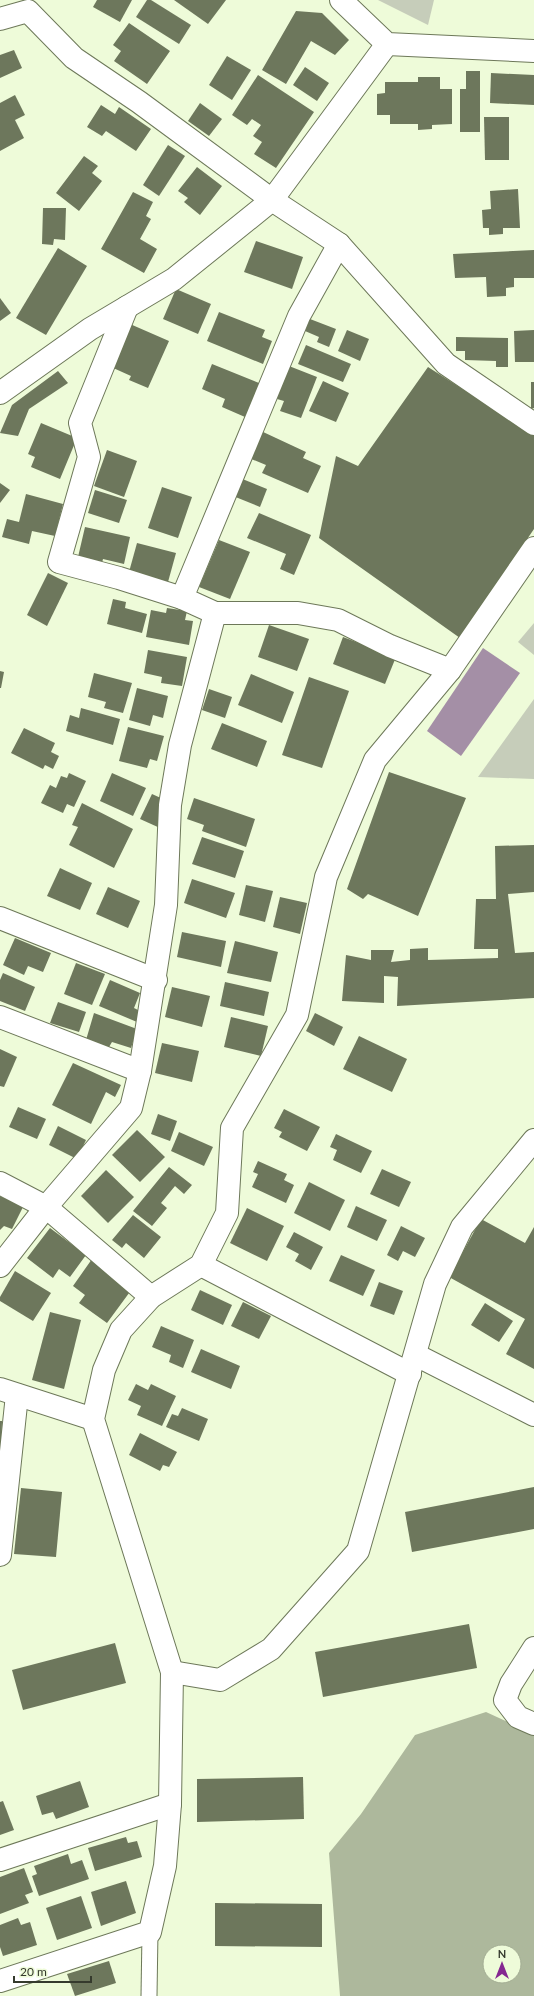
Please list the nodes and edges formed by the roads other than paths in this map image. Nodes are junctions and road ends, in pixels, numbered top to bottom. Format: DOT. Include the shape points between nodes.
graph roads {
  1 [pos="341,0"];
  2 [pos="0,19"];
  3 [pos="387,44"];
  4 [pos="534,51"];
  5 [pos="272,200"];
  6 [pos="339,244"];
  7 [pos="127,307"];
  8 [pos="0,393"];
  9 [pos="534,424"];
  10 [pos="534,548"];
  11 [pos="182,598"];
  12 [pos="215,613"];
  13 [pos="450,670"];
  14 [pos="0,918"];
  15 [pos="156,980"];
  16 [pos="0,1018"];
  17 [pos="140,1071"];
  18 [pos="534,1140"];
  19 [pos="0,1183"];
  20 [pos="46,1207"];
  21 [pos="201,1265"];
  22 [pos="0,1266"];
  23 [pos="151,1297"];
  24 [pos="413,1365"];
  25 [pos="8,1392"];
  26 [pos="534,1415"];
  27 [pos="93,1419"];
  28 [pos="0,1555"];
  29 [pos="534,1648"];
  30 [pos="172,1672"];
  31 [pos="534,1724"];
  32 [pos="170,1804"];
  33 [pos="0,1860"];
  34 [pos="150,1932"];
  35 [pos="0,1981"];
  36 [pos="149,1996"];
  1 -- 3 [label="street"];
  2 -- 5 [label="street" via="28,11 74,58"];
  3 -- 4 [label="street"];
  3 -- 5 [label="street"];
  5 -- 6 [label="street"];
  5 -- 7 [label="street" via="174,279"];
  6 -- 9 [label="street" via="446,364"];
  6 -- 11 [label="street" via="298,316"];
  7 -- 8 [label="street" via="90,329"];
  7 -- 11 [label="street" via="80,423 90,457 59,562"];
  10 -- 13 [label="street"];
  11 -- 12 [label="street"];
  12 -- 13 [label="street" via="298,613 338,620 390,646"];
  12 -- 15 [label="street" via="180,745 170,805 166,905"];
  13 -- 21 [label="street" via="375,760 329,870 298,1015 232,1128 228,1213"];
  14 -- 15 [label="street"];
  15 -- 17 [label="street"];
  16 -- 17 [label="street"];
  17 -- 20 [label="street" via="131,1108"];
  18 -- 24 [label="street" via="462,1227 435,1284"];
  19 -- 20 [label="street"];
  20 -- 22 [label="street"];
  20 -- 23 [label="street"];
  21 -- 23 [label="street"];
  21 -- 24 [label="street"];
  23 -- 27 [label="street" via="121,1330 104,1370"];
  24 -- 26 [label="street"];
  24 -- 30 [label="street" via="358,1551 271,1649 220,1680"];
  25 -- 27 [label="street"];
  25 -- 28 [label="street"];
  27 -- 30 [label="street"];
  29 -- 31 [label="street" via="511,1684 506,1700 518,1718"];
  30 -- 32 [label="street"];
  32 -- 33 [label="street"];
  32 -- 34 [label="street" via="165,1866"];
  34 -- 35 [label="street"];
  34 -- 36 [label="lane"];
}
